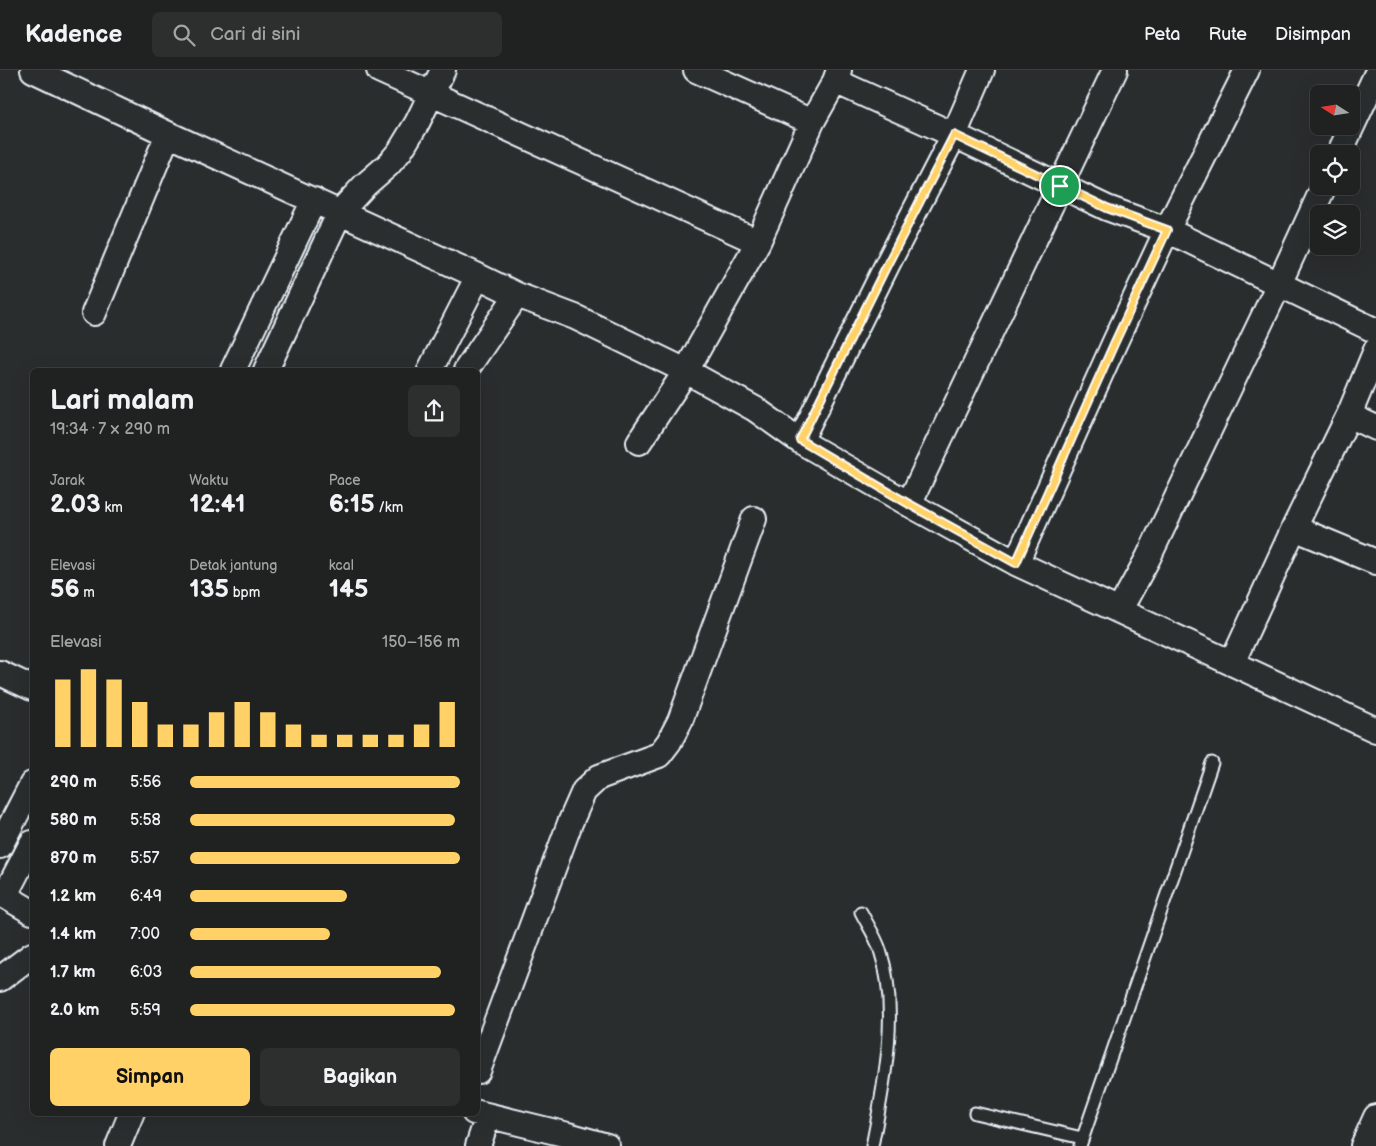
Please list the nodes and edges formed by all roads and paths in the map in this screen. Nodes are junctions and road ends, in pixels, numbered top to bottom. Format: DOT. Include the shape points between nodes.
graph roads {
  1 [pos="33,70"];
  2 [pos="379,70"];
  3 [pos="443,70"];
  4 [pos="696,70"];
  5 [pos="982,70"];
  6 [pos="1115,70"];
  7 [pos="1247,70"];
  8 [pos="837,75"];
  9 [pos="1376,75"];
  10 [pos="432,95"];
  11 [pos="812,122"];
  12 [pos="168,134"];
  13 [pos="954,135"];
  14 [pos="1343,145"];
  15 [pos="1060,186"];
  16 [pos="1320,195"];
  17 [pos="314,200"];
  18 [pos="340,212"];
  19 [pos="1167,230"];
  20 [pos="758,242"];
  21 [pos="478,276"];
  22 [pos="1279,284"];
  23 [pos="517,295"];
  24 [pos="94,313"];
  25 [pos="1376,331"];
  26 [pos="1376,350"];
  27 [pos="234,368"];
  28 [pos="267,368"];
  29 [pos="431,368"];
  30 [pos="467,368"];
  31 [pos="686,371"];
  32 [pos="1349,415"];
  33 [pos="1376,428"];
  34 [pos="800,440"];
  35 [pos="639,442"];
  36 [pos="909,504"];
  37 [pos="754,519"];
  38 [pos="1294,528"];
  39 [pos="1376,562"];
  40 [pos="1016,563"];
  41 [pos="1120,611"];
  42 [pos="1232,663"];
  43 [pos="0,673"];
  44 [pos="30,687"];
  45 [pos="1376,730"];
  46 [pos="1212,763"];
  47 [pos="30,788"];
  48 [pos="0,846"];
  49 [pos="30,846"];
  50 [pos="2,894"];
  51 [pos="30,911"];
  52 [pos="861,912"];
  53 [pos="30,956"];
  54 [pos="0,979"];
  55 [pos="480,1066"];
  56 [pos="975,1113"];
  57 [pos="481,1114"];
  58 [pos="130,1116"];
  59 [pos="1376,1117"];
  60 [pos="1081,1142"];
  61 [pos="118,1146"];
  62 [pos="478,1146"];
  63 [pos="607,1146"];
  64 [pos="872,1146"];
  65 [pos="1362,1146"];
  1 -- 12 [label="street"];
  2 -- 10 [label="street"];
  3 -- 10 [label="street"];
  4 -- 11 [label="street"];
  5 -- 13 [label="street"];
  6 -- 15 [label="street"];
  7 -- 19 [label="street"];
  8 -- 11 [label="street"];
  8 -- 13 [label="street"];
  9 -- 14 [label="street"];
  10 -- 18 [label="street" via="400,151"];
  10 -- 20 [label="street"];
  11 -- 20 [label="street"];
  12 -- 17 [label="street"];
  12 -- 24 [label="street"];
  13 -- 15 [label="street"];
  13 -- 34 [label="street"];
  15 -- 19 [label="street"];
  15 -- 36 [label="street"];
  16 -- 22 [label="street"];
  17 -- 18 [label="street"];
  17 -- 27 [label="street"];
  18 -- 21 [label="street"];
  18 -- 28 [label="street"];
  19 -- 22 [label="street"];
  19 -- 40 [label="street"];
  20 -- 31 [label="street"];
  21 -- 23 [label="street"];
  21 -- 29 [label="street"];
  22 -- 25 [label="street"];
  22 -- 41 [label="street"];
  23 -- 30 [label="street"];
  23 -- 31 [label="street" via="575,317"];
  26 -- 32 [label="street"];
  31 -- 34 [label="street" via="755,409"];
  31 -- 35 [label="street"];
  32 -- 33 [label="street"];
  32 -- 38 [label="street"];
  34 -- 36 [label="street"];
  36 -- 40 [label="street"];
  37 -- 55 [label="street" via="680,721 669,742 659,756 599,777 584,791"];
  38 -- 39 [label="street"];
  38 -- 42 [label="street"];
  40 -- 41 [label="street"];
  41 -- 42 [label="street"];
  42 -- 45 [label="street"];
  43 -- 44 [label="street"];
  46 -- 60 [label="lane"];
  47 -- 48 [label="street"];
  49 -- 50 [label="street"];
  50 -- 51 [label="street"];
  52 -- 64 [label="lane" via="880,949 889,1006 883,1090"];
  53 -- 54 [label="street"];
  56 -- 60 [label="lane"];
  57 -- 62 [label="street"];
  57 -- 63 [label="street"];
  58 -- 61 [label="street"];
  59 -- 65 [label="street"];
}
